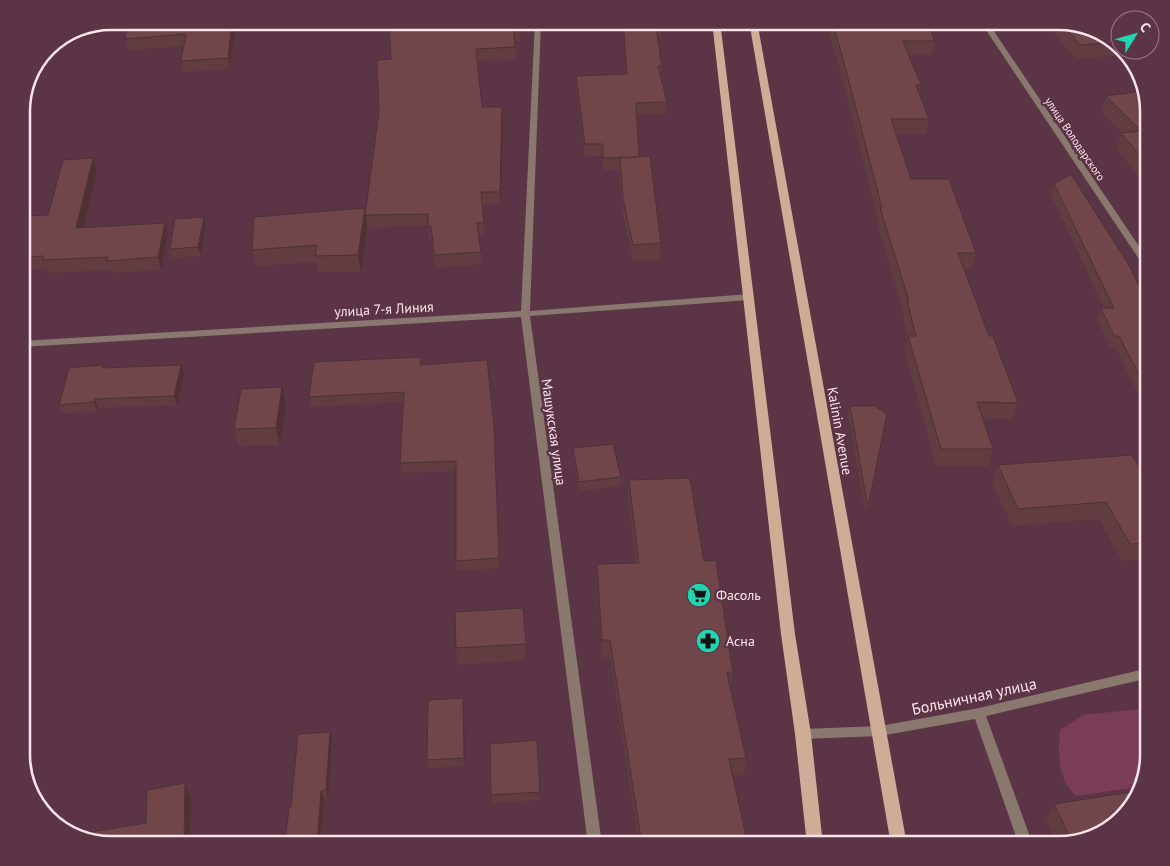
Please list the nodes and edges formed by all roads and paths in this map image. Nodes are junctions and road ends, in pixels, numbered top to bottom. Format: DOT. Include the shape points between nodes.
graph roads {
  1 [pos="538,30"];
  2 [pos="717,30"];
  3 [pos="755,30"];
  4 [pos="989,30"];
  5 [pos="1140,255"];
  6 [pos="749,297"];
  7 [pos="525,314"];
  8 [pos="30,344"];
  9 [pos="1140,675"];
  10 [pos="979,713"];
  11 [pos="880,731"];
  12 [pos="803,734"];
  13 [pos="594,836"];
  14 [pos="815,836"];
  15 [pos="898,836"];
  16 [pos="1023,836"];
  1 -- 7 [label="street, Машукская улица"];
  2 -- 6 [label="main road"];
  3 -- 11 [label="main road, Kalinin Avenue"];
  4 -- 5 [label="street, улица Володарского"];
  6 -- 7 [label="street, улица 7-я Линия"];
  6 -- 12 [label="main road" via="788,634"];
  7 -- 8 [label="street, улица 7-я Линия"];
  7 -- 13 [label="street, Машукская улица"];
  9 -- 10 [label="street, Больничная улица"];
  10 -- 11 [label="street, Больничная улица"];
  10 -- 16 [label="street"];
  11 -- 12 [label="street, Больничная улица"];
  11 -- 15 [label="main road, Kalinin Avenue"];
  12 -- 14 [label="main road"];
}
